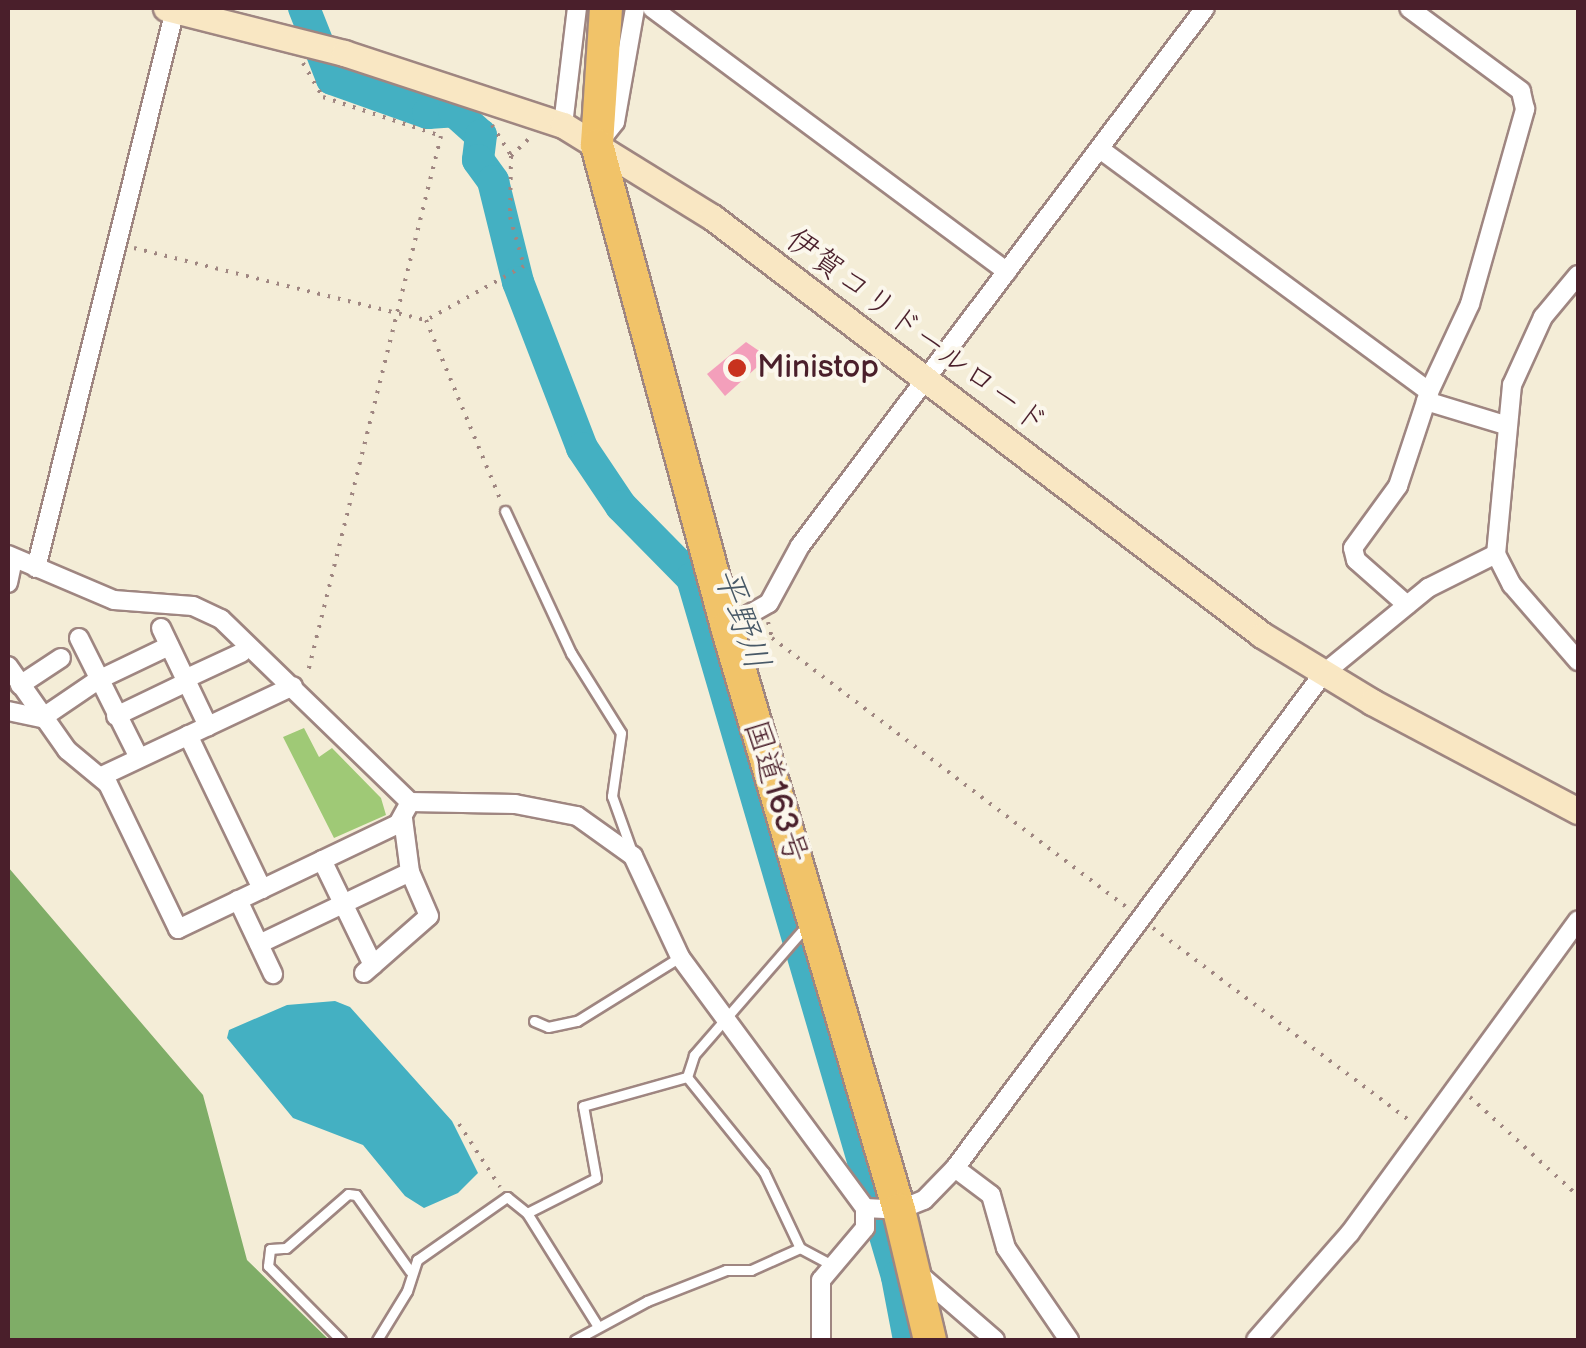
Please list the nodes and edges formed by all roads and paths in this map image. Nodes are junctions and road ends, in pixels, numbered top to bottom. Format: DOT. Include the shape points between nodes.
graph roads {
  1 [pos="577,8"];
  2 [pos="606,8"];
  3 [pos="635,8"];
  4 [pos="652,8"];
  5 [pos="1206,8"];
  6 [pos="1409,8"];
  7 [pos="170,9"];
  8 [pos="303,43"];
  9 [pos="478,93"];
  10 [pos="563,126"];
  11 [pos="597,145"];
  12 [pos="1100,148"];
  13 [pos="116,244"];
  14 [pos="1007,272"];
  15 [pos="1578,275"];
  16 [pos="397,312"];
  17 [pos="426,320"];
  18 [pos="925,381"];
  19 [pos="1428,396"];
  20 [pos="1505,425"];
  21 [pos="505,510"];
  22 [pos="1496,554"];
  23 [pos="10,557"];
  24 [pos="36,568"];
  25 [pos="8,583"];
  26 [pos="770,603"];
  27 [pos="1408,605"];
  28 [pos="726,627"];
  29 [pos="80,638"];
  30 [pos="241,653"];
  31 [pos="61,658"];
  32 [pos="1578,661"];
  33 [pos="8,666"];
  34 [pos="1323,674"];
  35 [pos="98,680"];
  36 [pos="186,681"];
  37 [pos="20,684"];
  38 [pos="297,691"];
  39 [pos="8,711"];
  40 [pos="116,716"];
  41 [pos="42,718"];
  42 [pos="208,726"];
  43 [pos="188,736"];
  44 [pos="139,758"];
  45 [pos="102,776"];
  46 [pos="406,811"];
  47 [pos="1578,811"];
  48 [pos="633,856"];
  49 [pos="322,860"];
  50 [pos="410,872"];
  51 [pos="262,889"];
  52 [pos="238,900"];
  53 [pos="344,905"];
  54 [pos="1142,919"];
  55 [pos="1578,920"];
  56 [pos="803,929"];
  57 [pos="259,944"];
  58 [pos="680,957"];
  59 [pos="273,974"];
  60 [pos="725,1017"];
  61 [pos="534,1021"];
  62 [pos="687,1077"];
  63 [pos="1459,1088"];
  64 [pos="459,1124"];
  65 [pos="1425,1132"];
  66 [pos="955,1168"];
  67 [pos="1578,1196"];
  68 [pos="507,1197"];
  69 [pos="864,1208"];
  70 [pos="899,1210"];
  71 [pos="527,1213"];
  72 [pos="800,1248"];
  73 [pos="830,1264"];
  74 [pos="410,1271"];
  75 [pos="916,1271"];
  76 [pos="598,1324"];
  77 [pos="341,1340"];
  78 [pos="377,1340"];
  79 [pos="576,1340"];
  80 [pos="821,1340"];
  81 [pos="930,1340"];
  82 [pos="994,1340"];
  83 [pos="1069,1340"];
  84 [pos="1256,1340"];
  1 -- 10 [label="street"];
  2 -- 11 [label="highway, 国道163号"];
  3 -- 11 [label="street" via="615,122"];
  4 -- 14 [label="street"];
  5 -- 12 [label="street"];
  6 -- 19 [label="street" via="1521,91 1525,109 1470,304"];
  7 -- 8 [label="street, 伊賀コリドールロード"];
  7 -- 13 [label="street"];
  8 -- 9 [label="street, 伊賀コリドールロード"];
  8 -- 16 [label="path" via="303,64 323,96 441,136"];
  9 -- 10 [label="street, 伊賀コリドールロード"];
  9 -- 17 [label="path" via="511,156 510,217 522,268"];
  10 -- 11 [label="street, 伊賀コリドールロード"];
  11 -- 18 [label="street, 伊賀コリドールロード" via="712,217"];
  11 -- 28 [label="highway, 国道163号"];
  12 -- 14 [label="street"];
  12 -- 19 [label="street"];
  13 -- 16 [label="path"];
  13 -- 24 [label="street"];
  14 -- 18 [label="street"];
  15 -- 20 [label="street" via="1543,317 1520,360"];
  16 -- 17 [label="path"];
  16 -- 38 [label="path"];
  17 -- 21 [label="path"];
  18 -- 26 [label="street" via="800,546"];
  18 -- 34 [label="street, 伊賀コリドールロード" via="1216,602"];
  19 -- 20 [label="street"];
  19 -- 27 [label="street" via="1386,509 1354,548 1356,560"];
  20 -- 22 [label="street"];
  21 -- 48 [label="lane" via="571,653 622,733 612,796"];
  22 -- 27 [label="street"];
  22 -- 32 [label="street" via="1512,585"];
  23 -- 24 [label="street"];
  23 -- 25 [label="street"];
  24 -- 38 [label="street" via="114,600 206,610 239,632"];
  26 -- 28 [label="street"];
  26 -- 54 [label="path" via="772,638"];
  27 -- 34 [label="street"];
  28 -- 56 [label="highway, 国道163号"];
  29 -- 35 [label="street"];
  30 -- 36 [label="street"];
  31 -- 37 [label="street"];
  33 -- 37 [label="street"];
  34 -- 47 [label="street, 伊賀コリドールロード"];
  34 -- 54 [label="street"];
  35 -- 36 [label="street" via="165,637"];
  35 -- 40 [label="street"];
  35 -- 41 [label="street"];
  36 -- 40 [label="street"];
  36 -- 42 [label="street"];
  37 -- 41 [label="street"];
  38 -- 42 [label="street"];
  38 -- 46 [label="street"];
  39 -- 41 [label="street"];
  40 -- 44 [label="street"];
  41 -- 45 [label="street" via="67,750"];
  42 -- 43 [label="street"];
  43 -- 44 [label="street"];
  43 -- 51 [label="street"];
  44 -- 45 [label="street"];
  45 -- 52 [label="street" via="178,929"];
  46 -- 48 [label="street" via="515,804 577,816"];
  46 -- 49 [label="street"];
  46 -- 50 [label="street"];
  48 -- 58 [label="street"];
  49 -- 51 [label="street"];
  49 -- 53 [label="street"];
  50 -- 53 [label="street"];
  50 -- 53 [label="street" via="429,916 368,969"];
  51 -- 52 [label="street"];
  52 -- 57 [label="street"];
  53 -- 57 [label="street"];
  54 -- 65 [label="path"];
  54 -- 66 [label="street"];
  55 -- 63 [label="street"];
  56 -- 60 [label="lane"];
  56 -- 70 [label="highway, 国道163号"];
  57 -- 59 [label="street"];
  58 -- 60 [label="street"];
  58 -- 61 [label="lane" via="577,1021"];
  60 -- 62 [label="lane" via="694,1054"];
  60 -- 69 [label="street"];
  62 -- 71 [label="lane" via="582,1106 596,1178"];
  62 -- 72 [label="lane" via="764,1172"];
  63 -- 65 [label="street"];
  63 -- 67 [label="path"];
  64 -- 68 [label="path"];
  65 -- 84 [label="street" via="1350,1233"];
  66 -- 70 [label="street" via="924,1200"];
  66 -- 83 [label="street" via="992,1195 1006,1248"];
  68 -- 71 [label="lane"];
  68 -- 74 [label="lane"];
  69 -- 70 [label="street"];
  69 -- 73 [label="street" via="865,1228"];
  70 -- 75 [label="highway, 国道163号"];
  71 -- 76 [label="lane"];
  72 -- 73 [label="lane"];
  72 -- 76 [label="lane" via="760,1267 693,1280"];
  73 -- 80 [label="street" via="821,1280"];
  74 -- 77 [label="lane" via="356,1195 348,1194 286,1248 270,1249 268,1266"];
  74 -- 78 [label="lane" via="408,1292"];
  75 -- 81 [label="highway, 国道163号"];
  75 -- 82 [label="street"];
  76 -- 79 [label="lane"];
}
